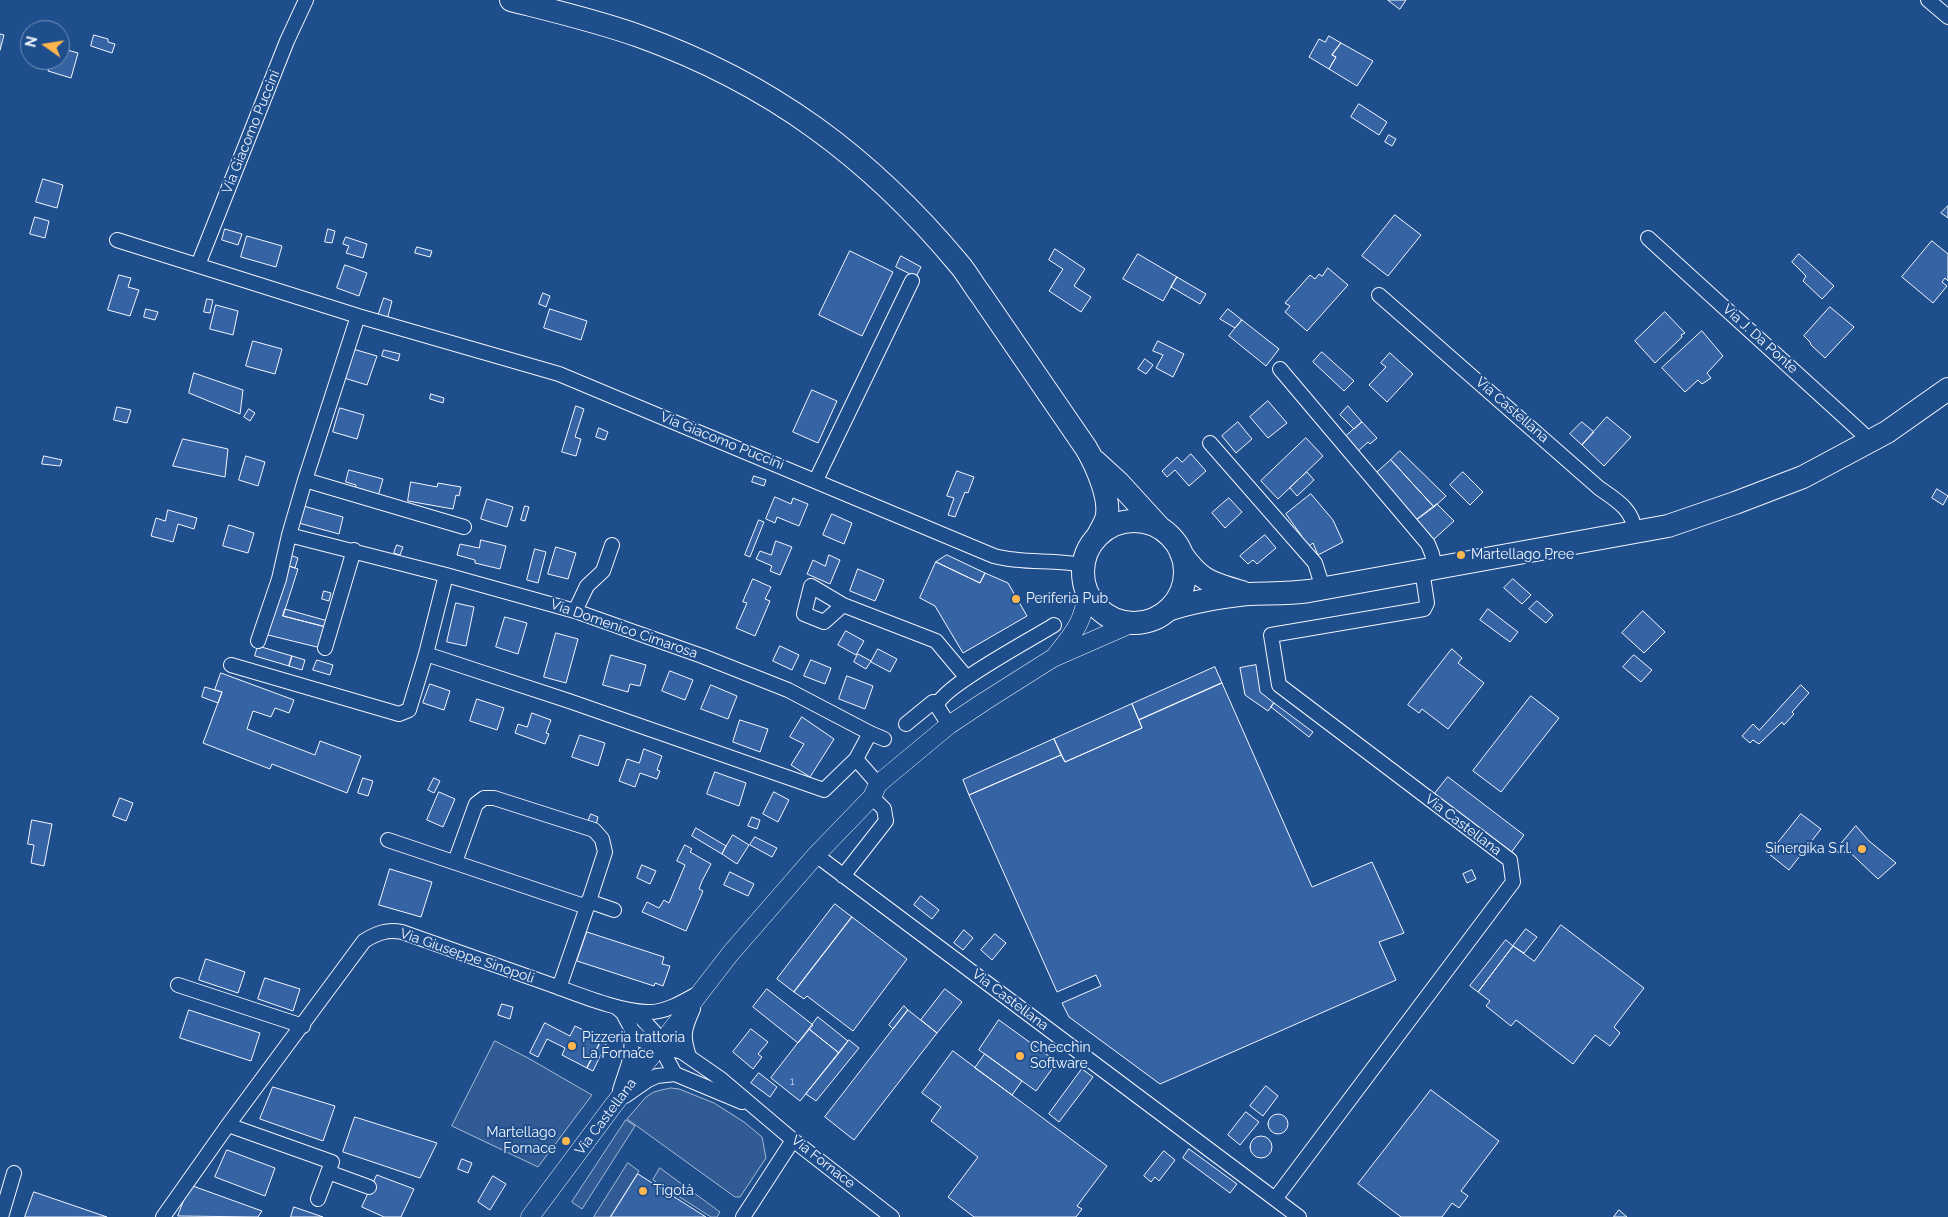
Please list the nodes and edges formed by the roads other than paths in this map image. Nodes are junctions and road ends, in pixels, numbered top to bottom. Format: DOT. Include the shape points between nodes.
graph roads {
  1 [pos="306,0"];
  2 [pos="511,0"];
  3 [pos="1928,0"];
  4 [pos="1948,17"];
  5 [pos="1648,238"];
  6 [pos="117,240"];
  7 [pos="198,264"];
  8 [pos="912,281"];
  9 [pos="1379,295"];
  10 [pos="358,316"];
  11 [pos="1280,369"];
  12 [pos="1948,389"];
  13 [pos="1868,443"];
  14 [pos="1210,444"];
  15 [pos="1092,458"];
  16 [pos="305,480"];
  17 [pos="816,480"];
  18 [pos="464,527"];
  19 [pos="1160,528"];
  20 [pos="1635,532"];
  21 [pos="288,535"];
  22 [pos="1097,537"];
  23 [pos="612,545"];
  24 [pos="354,550"];
  25 [pos="1181,553"];
  26 [pos="1084,565"];
  27 [pos="1429,569"];
  28 [pos="446,575"];
  29 [pos="1324,588"];
  30 [pos="1087,592"];
  31 [pos="1248,594"];
  32 [pos="844,605"];
  33 [pos="1168,610"];
  34 [pos="575,611"];
  35 [pos="1133,623"];
  36 [pos="1054,625"];
  37 [pos="258,641"];
  38 [pos="325,648"];
  39 [pos="426,654"];
  40 [pos="1053,658"];
  41 [pos="231,665"];
  42 [pos="967,678"];
  43 [pos="938,702"];
  44 [pos="906,724"];
  45 [pos="949,725"];
  46 [pos="870,733"];
  47 [pos="884,739"];
  48 [pos="856,759"];
  49 [pos="875,790"];
  50 [pos="388,840"];
  51 [pos="816,855"];
  52 [pos="455,862"];
  53 [pos="843,876"];
  54 [pos="587,904"];
  55 [pos="614,910"];
  56 [pos="178,985"];
  57 [pos="559,988"];
  58 [pos="700,993"];
  59 [pos="616,1007"];
  60 [pos="635,1010"];
  61 [pos="303,1026"];
  62 [pos="632,1030"];
  63 [pos="660,1046"];
  64 [pos="688,1056"];
  65 [pos="675,1074"];
  66 [pos="612,1107"];
  67 [pos="755,1107"];
  68 [pos="228,1125"];
  69 [pos="793,1140"];
  70 [pos="328,1172"];
  71 [pos="14,1173"];
  72 [pos="369,1187"];
  73 [pos="318,1199"];
  74 [pos="1275,1199"];
  75 [pos="1,1217"];
  76 [pos="163,1217"];
  77 [pos="530,1217"];
  78 [pos="743,1217"];
  79 [pos="892,1217"];
  80 [pos="1299,1217"];
  1 -- 7 [label="street, Via Giacomo Puccini"];
  2 -- 15 [label="main road" via="621,30 699,60 780,103 840,144 900,197 961,265"];
  3 -- 4 [label="street"];
  5 -- 13 [label="street, Via J. Da Ponte" via="1862,433"];
  6 -- 7 [label="street, Via Giacomo Puccini"];
  7 -- 10 [label="street, Via Giacomo Puccini"];
  8 -- 17 [label="street"];
  9 -- 20 [label="street, Via Castellana" via="1599,488 1622,504 1632,516"];
  10 -- 16 [label="street"];
  10 -- 17 [label="street, Via Giacomo Puccini" via="559,374"];
  11 -- 27 [label="street, Via Castellana" via="1428,544 1432,554"];
  12 -- 13 [label="main road"];
  13 -- 20 [label="main road" via="1803,477 1752,497 1668,526"];
  14 -- 29 [label="street" via="1316,563"];
  15 -- 19 [label="main road"];
  15 -- 22 [label="main road" via="1108,504 1106,518"];
  16 -- 18 [label="street"];
  16 -- 21 [label="street"];
  17 -- 26 [label="street, Via Giacomo Puccini" via="994,556"];
  19 -- 22 [label="main road" via="1147,522 1127,522 1108,528"];
  19 -- 25 [label="main road" via="1176,543"];
  20 -- 27 [label="main road"];
  21 -- 24 [label="street"];
  21 -- 37 [label="street"];
  22 -- 26 [label="main road" via="1088,550"];
  23 -- 34 [label="street" via="603,571 587,586"];
  24 -- 28 [label="street"];
  24 -- 38 [label="street"];
  25 -- 31 [label="main road" via="1191,567 1210,582"];
  25 -- 33 [label="main road" via="1184,581 1177,599"];
  26 -- 30 [label="main road"];
  27 -- 29 [label="main road"];
  27 -- 74 [label="street, Via Castellana" via="1428,603 1424,609 1271,635 1279,685 1510,860 1513,882"];
  28 -- 34 [label="street, Via Domenico Cimarosa"];
  28 -- 39 [label="street"];
  29 -- 31 [label="main road" via="1294,593"];
  30 -- 35 [label="main road" via="1105,614"];
  30 -- 40 [label="street, Via Castellana" via="1083,617 1076,631"];
  31 -- 33 [label="main road" via="1189,602"];
  32 -- 42 [label="street" via="936,641"];
  33 -- 35 [label="main road" via="1154,619"];
  34 -- 46 [label="street, Via Domenico Cimarosa" via="685,649 788,690"];
  35 -- 40 [label="street, Via Castellana"];
  36 -- 42 [label="street"];
  39 -- 41 [label="street" via="409,710 399,714"];
  39 -- 48 [label="street" via="824,790"];
  40 -- 45 [label="street, Via Castellana"];
  42 -- 43 [label="street"];
  43 -- 44 [label="street" via="932,702"];
  43 -- 45 [label="street" via="937,706"];
  45 -- 49 [label="street, Via Castellana"];
  46 -- 47 [label="street, Via Domenico Cimarosa"];
  46 -- 48 [label="street"];
  48 -- 49 [label="street"];
  49 -- 51 [label="street, Via Castellana"];
  49 -- 53 [label="street" via="886,821"];
  50 -- 52 [label="street"];
  51 -- 53 [label="street, Via Castellana"];
  51 -- 58 [label="street, Via Castellana"];
  52 -- 54 [label="street"];
  52 -- 54 [label="street" via="476,804 484,798 494,798 594,830 602,839 605,852"];
  53 -- 74 [label="street, Via Castellana"];
  54 -- 55 [label="street"];
  54 -- 57 [label="street"];
  56 -- 61 [label="street"];
  57 -- 59 [label="street, Via Giuseppe Sinopoli"];
  57 -- 61 [label="street, Via Giuseppe Sinopoli" via="392,930 377,933 364,941"];
  58 -- 60 [label="street, Via Giuseppe Sinopoli" via="664,1010"];
  58 -- 63 [label="street, Via Castellana"];
  58 -- 64 [label="street" via="684,1029"];
  59 -- 60 [label="street, Via Giuseppe Sinopoli"];
  59 -- 62 [label="street"];
  60 -- 63 [label="street" via="655,1033"];
  61 -- 68 [label="street, Via Giuseppe Sinopoli"];
  62 -- 63 [label="street" via="647,1043"];
  62 -- 66 [label="street" via="631,1057"];
  63 -- 64 [label="street, Via Fornace"];
  63 -- 65 [label="street"];
  63 -- 66 [label="street, Via Castellana"];
  64 -- 67 [label="street, Via Fornace"];
  65 -- 66 [label="street" via="648,1080"];
  65 -- 67 [label="street, Via Fornace"];
  66 -- 77 [label="street, Via Castellana"];
  67 -- 69 [label="street, Via Fornace"];
  68 -- 70 [label="street" via="332,1162"];
  68 -- 76 [label="street, Via Giuseppe Sinopoli"];
  69 -- 78 [label="street"];
  69 -- 79 [label="street, Via Fornace"];
  70 -- 72 [label="street"];
  70 -- 73 [label="street"];
  71 -- 75 [label="street"];
  74 -- 80 [label="street, Via Castellana"];
}
